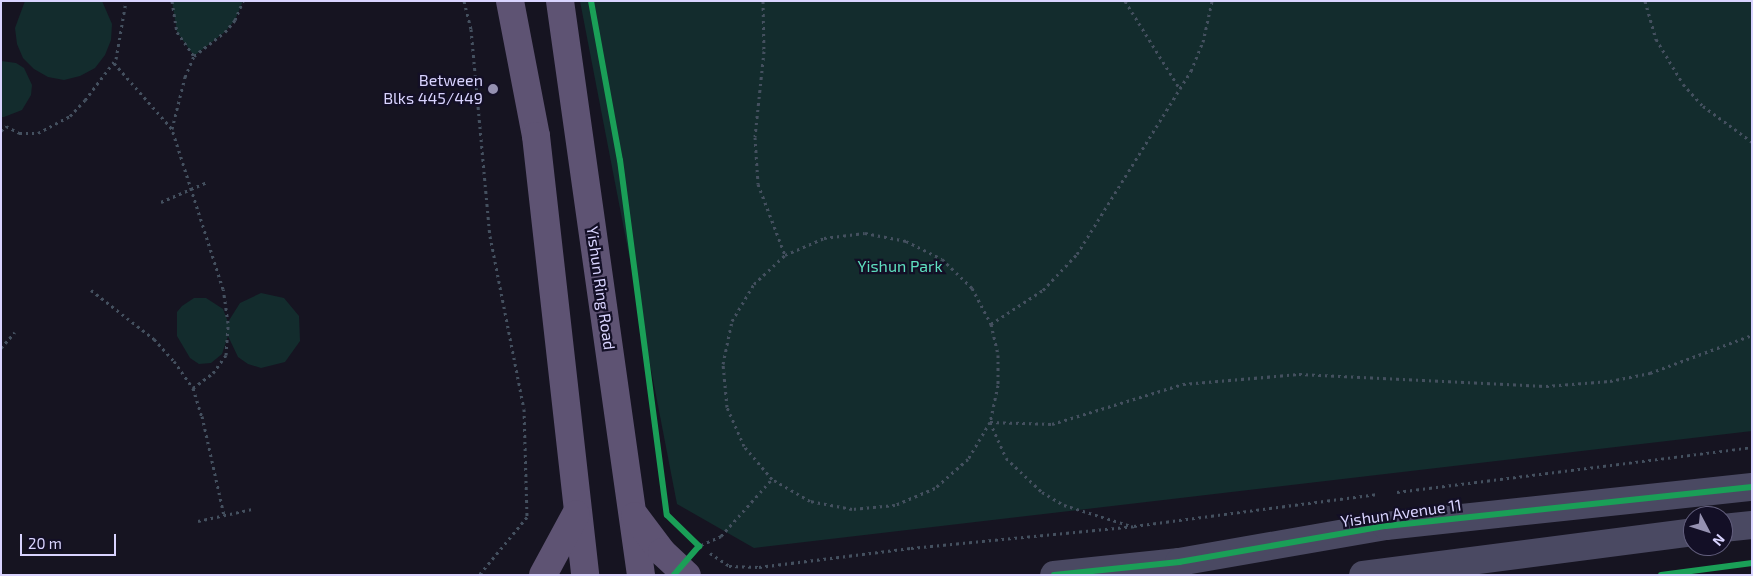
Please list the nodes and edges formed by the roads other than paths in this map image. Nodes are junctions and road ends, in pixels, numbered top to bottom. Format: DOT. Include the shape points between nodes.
graph roads {
  1 [pos="510,1"];
  2 [pos="560,1"];
  3 [pos="1752,487"];
  4 [pos="576,514"];
  5 [pos="634,515"];
  6 [pos="1752,525"];
  7 [pos="1733,527"];
  8 [pos="1683,533"];
  9 [pos="1189,568"];
  10 [pos="682,572"];
  11 [pos="543,575"];
  12 [pos="584,575"];
  13 [pos="641,575"];
  14 [pos="1054,575"];
  15 [pos="1362,575"];
  1 -- 4 [label="main road" via="536,136"];
  2 -- 5 [label="main road, Yishun Ring Road"];
  3 -- 9 [label="street, Yishun Avenue 11" via="1386,526"];
  4 -- 11 [label="main road"];
  4 -- 12 [label="main road"];
  5 -- 10 [label="main road"];
  5 -- 13 [label="main road, Yishun Ring Road"];
  6 -- 7 [label="street"];
  8 -- 15 [label="street"];
  9 -- 14 [label="street, Yishun Avenue 11"];
}
